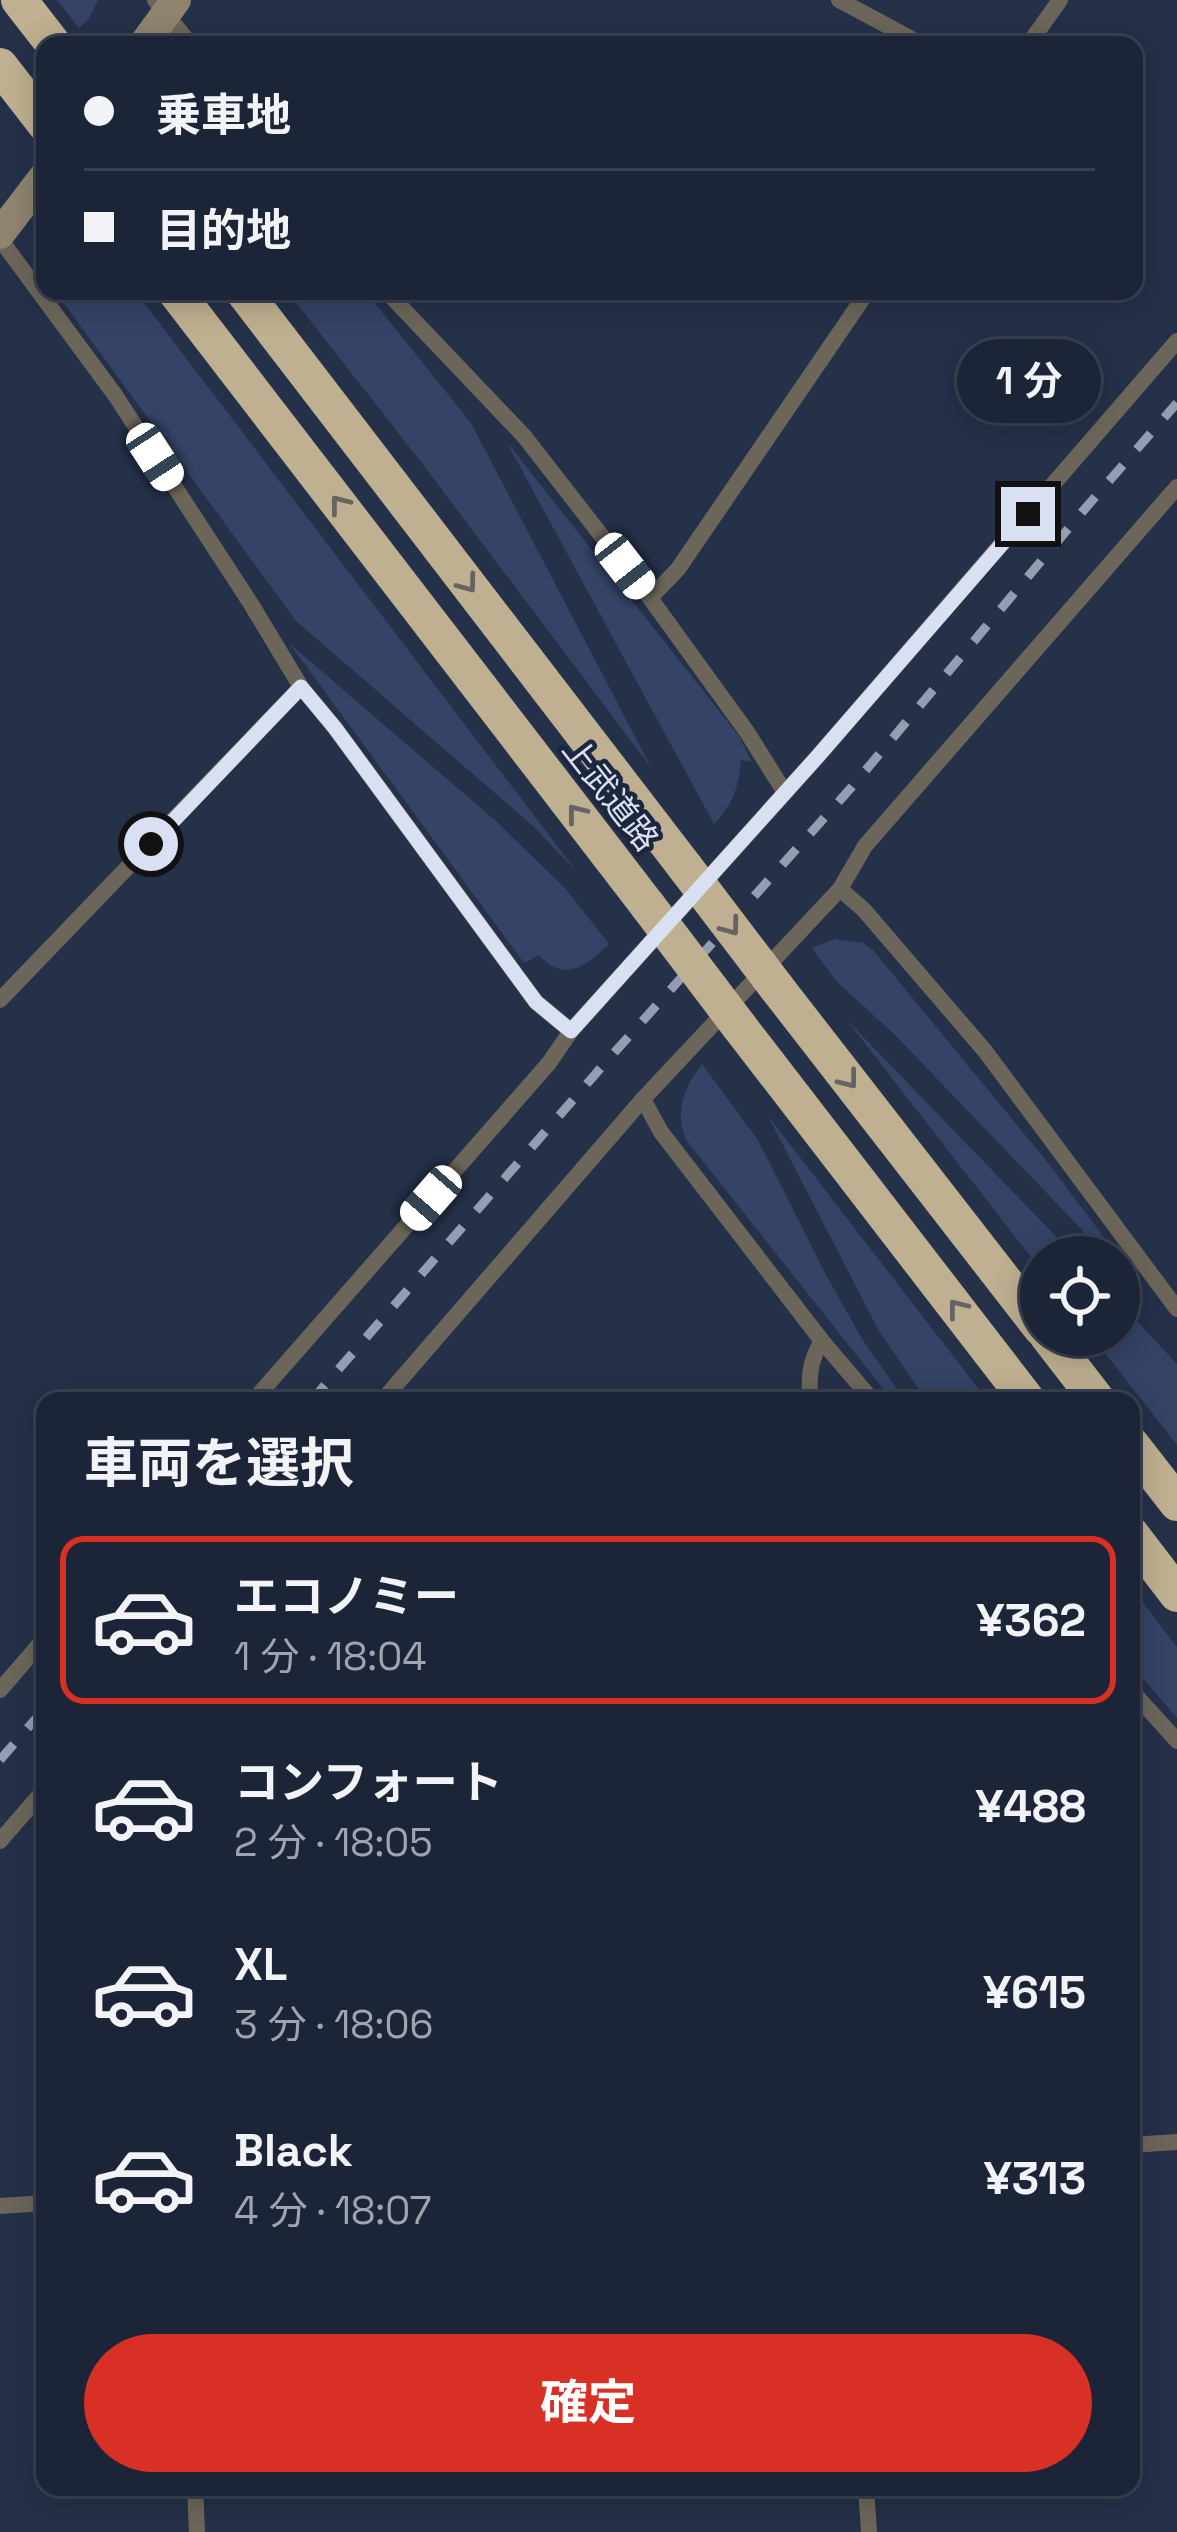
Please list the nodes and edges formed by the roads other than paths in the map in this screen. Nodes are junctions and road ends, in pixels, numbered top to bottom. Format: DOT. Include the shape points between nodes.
graph roads {
  1 [pos="19,0"];
  2 [pos="839,0"];
  3 [pos="1060,0"];
  4 [pos="166,5"];
  5 [pos="47,36"];
  6 [pos="148,36"];
  7 [pos="185,36"];
  8 [pos="906,36"];
  9 [pos="1034,36"];
  10 [pos="0,66"];
  11 [pos="35,111"];
  12 [pos="36,187"];
  13 [pos="0,236"];
  14 [pos="36,286"];
  15 [pos="46,300"];
  16 [pos="183,300"];
  17 [pos="250,300"];
  18 [pos="395,300"];
  19 [pos="862,300"];
  20 [pos="1177,341"];
  21 [pos="1177,487"];
  22 [pos="650,598"];
  23 [pos="301,687"];
  24 [pos="784,791"];
  25 [pos="840,889"];
  26 [pos="0,1000"];
  27 [pos="571,1031"];
  28 [pos="643,1099"];
  29 [pos="1020,1301"];
  30 [pos="1177,1309"];
  31 [pos="822,1340"];
  32 [pos="1063,1356"];
  33 [pos="261,1392"];
  34 [pos="390,1392"];
  35 [pos="810,1392"];
  36 [pos="865,1392"];
  37 [pos="1021,1392"];
  38 [pos="1091,1392"];
  39 [pos="1140,1456"];
  40 [pos="1177,1503"];
  41 [pos="1140,1546"];
  42 [pos="1177,1594"];
  43 [pos="36,1649"];
  44 [pos="0,1690"];
  45 [pos="1140,1700"];
  46 [pos="1177,1741"];
  47 [pos="36,1799"];
  48 [pos="0,1841"];
  49 [pos="1177,2143"];
  50 [pos="1140,2145"];
  51 [pos="36,2204"];
  52 [pos="0,2206"];
  53 [pos="195,2496"];
  54 [pos="867,2496"];
  55 [pos="197,2532"];
  56 [pos="869,2532"];
  1 -- 5 [label="highway"];
  2 -- 8 [label="lane"];
  3 -- 9 [label="lane"];
  4 -- 6 [label="main road"];
  4 -- 7 [label="lane"];
  10 -- 11 [label="highway"];
  12 -- 13 [label="main road"];
  13 -- 14 [label="lane"];
  15 -- 23 [label="lane"];
  37 -- 16 [label="highway, 上武道路, one-way, bridge"];
  17 -- 29 [label="highway, 上武道路, one-way, bridge"];
  18 -- 22 [label="lane" via="524,436"];
  19 -- 22 [label="lane" via="678,569"];
  20 -- 24 [label="lane"];
  21 -- 25 [label="lane" via="865,846"];
  22 -- 24 [label="lane"];
  23 -- 26 [label="lane"];
  23 -- 27 [label="lane" via="536,1002"];
  24 -- 27 [label="lane"];
  25 -- 28 [label="lane"];
  25 -- 30 [label="lane" via="985,1052"];
  27 -- 33 [label="lane"];
  28 -- 31 [label="lane"];
  28 -- 34 [label="lane"];
  31 -- 35 [label="lane"];
  31 -- 36 [label="lane"];
  32 -- 38 [label="highway"];
  39 -- 40 [label="highway"];
  41 -- 42 [label="highway"];
  43 -- 44 [label="lane"];
  45 -- 46 [label="lane"];
  47 -- 48 [label="lane"];
  49 -- 50 [label="lane"];
  51 -- 52 [label="lane"];
  53 -- 55 [label="lane"];
  54 -- 56 [label="lane"];
}
